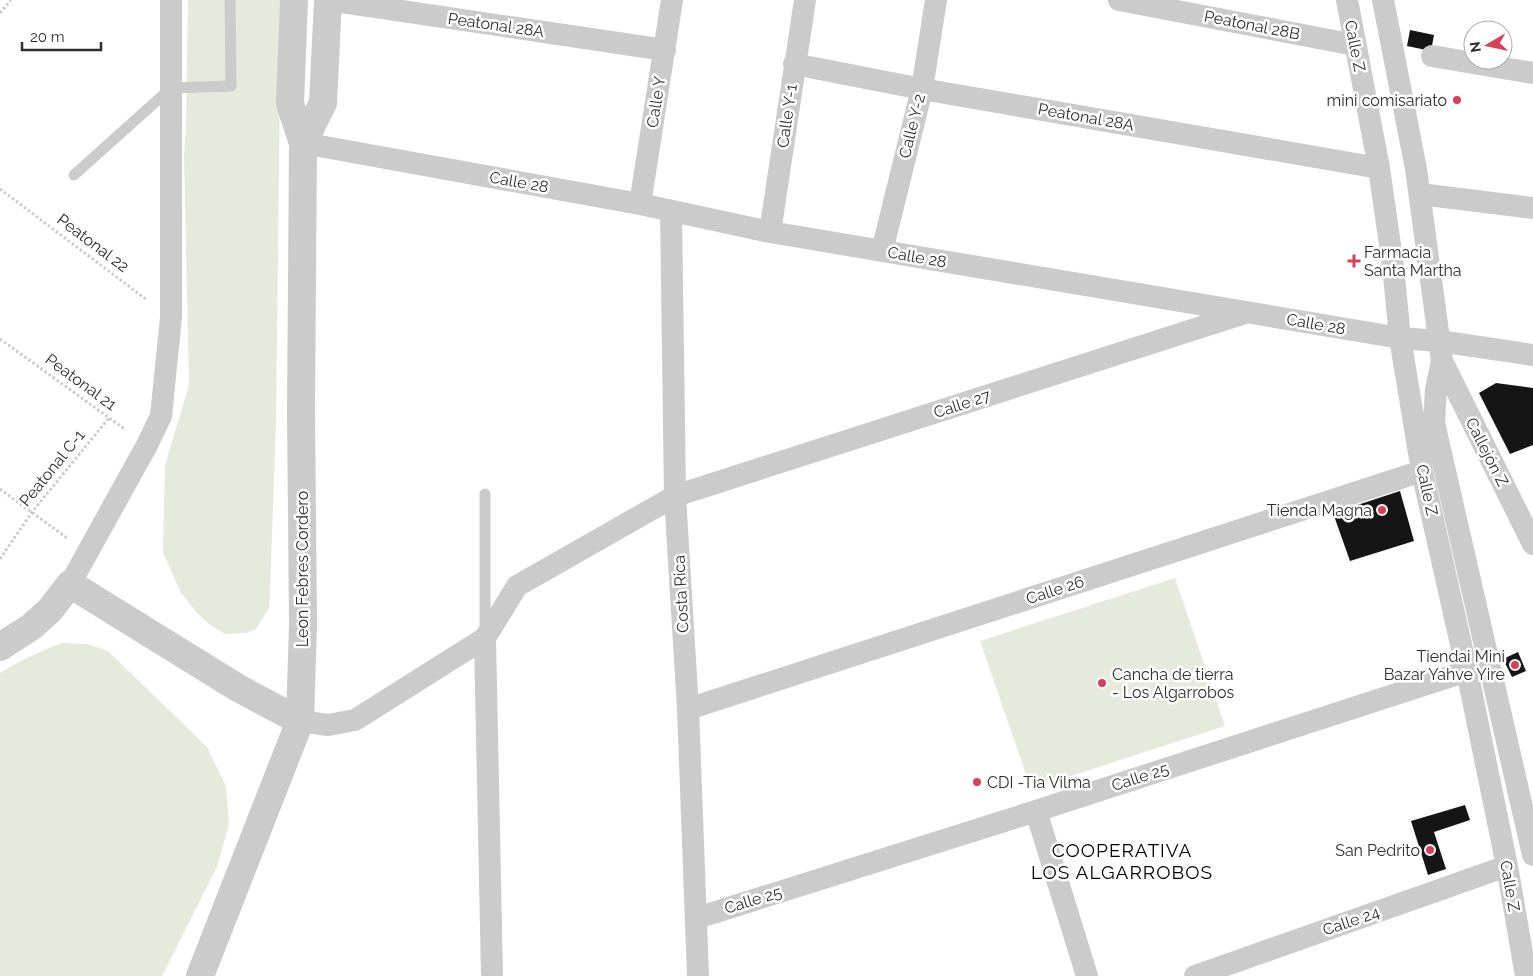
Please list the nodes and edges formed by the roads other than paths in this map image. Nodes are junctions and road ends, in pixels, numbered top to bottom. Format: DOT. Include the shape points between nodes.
graph roads {
  1 [pos="171,0"];
  2 [pos="230,0"];
  3 [pos="294,0"];
  4 [pos="328,0"];
  5 [pos="672,0"];
  6 [pos="805,0"];
  7 [pos="936,0"];
  8 [pos="1119,0"];
  9 [pos="1346,0"];
  10 [pos="1383,0"];
  11 [pos="1355,45"];
  12 [pos="664,50"];
  13 [pos="1432,56"];
  14 [pos="794,64"];
  15 [pos="1533,73"];
  16 [pos="171,88"];
  17 [pos="922,89"];
  18 [pos="303,143"];
  19 [pos="1379,168"];
  20 [pos="74,175"];
  21 [pos="1420,194"];
  22 [pos="640,204"];
  23 [pos="1533,208"];
  24 [pos="671,211"];
  25 [pos="770,232"];
  26 [pos="882,251"];
  27 [pos="1248,312"];
  28 [pos="1400,338"];
  29 [pos="1440,351"];
  30 [pos="1533,356"];
  31 [pos="1422,471"];
  32 [pos="485,494"];
  33 [pos="676,496"];
  34 [pos="1533,544"];
  35 [pos="70,584"];
  36 [pos="485,638"];
  37 [pos="0,647"];
  38 [pos="1467,671"];
  39 [pos="688,709"];
  40 [pos="300,720"];
  41 [pos="1036,811"];
  42 [pos="1533,855"];
  43 [pos="1507,866"];
  44 [pos="697,918"];
  45 [pos="200,976"];
  46 [pos="492,976"];
  47 [pos="698,976"];
  48 [pos="1087,976"];
  49 [pos="1195,976"];
  50 [pos="1526,976"];
  1 -- 16 [label="street"];
  2 -- 16 [label="lane" via="231,86"];
  3 -- 18 [label="street, Leon Febres Cordero" via="290,104"];
  4 -- 12 [label="street, Peatonal 28A"];
  4 -- 18 [label="street, Leon Febres Cordero" via="324,103"];
  5 -- 12 [label="street, Calle Y"];
  6 -- 14 [label="street, Calle Y-1"];
  7 -- 17 [label="street, Calle Y-2"];
  8 -- 11 [label="street, Peatonal 28B"];
  9 -- 11 [label="street, Calle Z"];
  10 -- 21 [label="street, Calle Z"];
  11 -- 19 [label="street, Calle Z"];
  12 -- 22 [label="street, Calle Y"];
  13 -- 15 [label="street"];
  14 -- 17 [label="street, Peatonal 28A"];
  14 -- 25 [label="street, Calle Y-1"];
  16 -- 20 [label="lane"];
  16 -- 35 [label="street" via="171,318 161,416"];
  17 -- 19 [label="street, Peatonal 28A"];
  17 -- 26 [label="street, Calle Y-2"];
  18 -- 22 [label="street, Calle 28"];
  18 -- 40 [label="street, Leon Febres Cordero" via="303,624"];
  19 -- 28 [label="street, Calle Z"];
  21 -- 23 [label="street"];
  21 -- 29 [label="street, Calle Z"];
  22 -- 24 [label="street, Calle 28"];
  24 -- 25 [label="street, Calle 28"];
  24 -- 33 [label="street, Costa Rica"];
  25 -- 26 [label="street, Calle 28"];
  26 -- 27 [label="street, Calle 28"];
  27 -- 28 [label="street, Calle 28"];
  27 -- 33 [label="street, Calle 27"];
  28 -- 29 [label="street, Calle 28"];
  28 -- 31 [label="street, Calle Z"];
  29 -- 30 [label="street, Calle 28"];
  29 -- 34 [label="street, Callejón Z"];
  29 -- 42 [label="street, Calle Z" via="1434,423"];
  31 -- 38 [label="street, Calle Z"];
  31 -- 39 [label="street, Calle 26"];
  32 -- 36 [label="lane"];
  33 -- 36 [label="street, Calle 27" via="517,586"];
  33 -- 39 [label="street, Costa Rica"];
  35 -- 37 [label="street" via="50,610"];
  35 -- 40 [label="street" via="238,688"];
  36 -- 40 [label="street" via="355,720 328,725"];
  36 -- 46 [label="street"];
  38 -- 41 [label="street, Calle 25"];
  38 -- 43 [label="street, Calle Z"];
  39 -- 44 [label="street, Costa Rica"];
  40 -- 45 [label="street, Leon Febres Cordero"];
  41 -- 44 [label="street, Calle 25"];
  41 -- 48 [label="street"];
  43 -- 49 [label="street, Calle 24"];
  43 -- 50 [label="street, Calle Z"];
  44 -- 47 [label="street, Costa Rica"];
}
